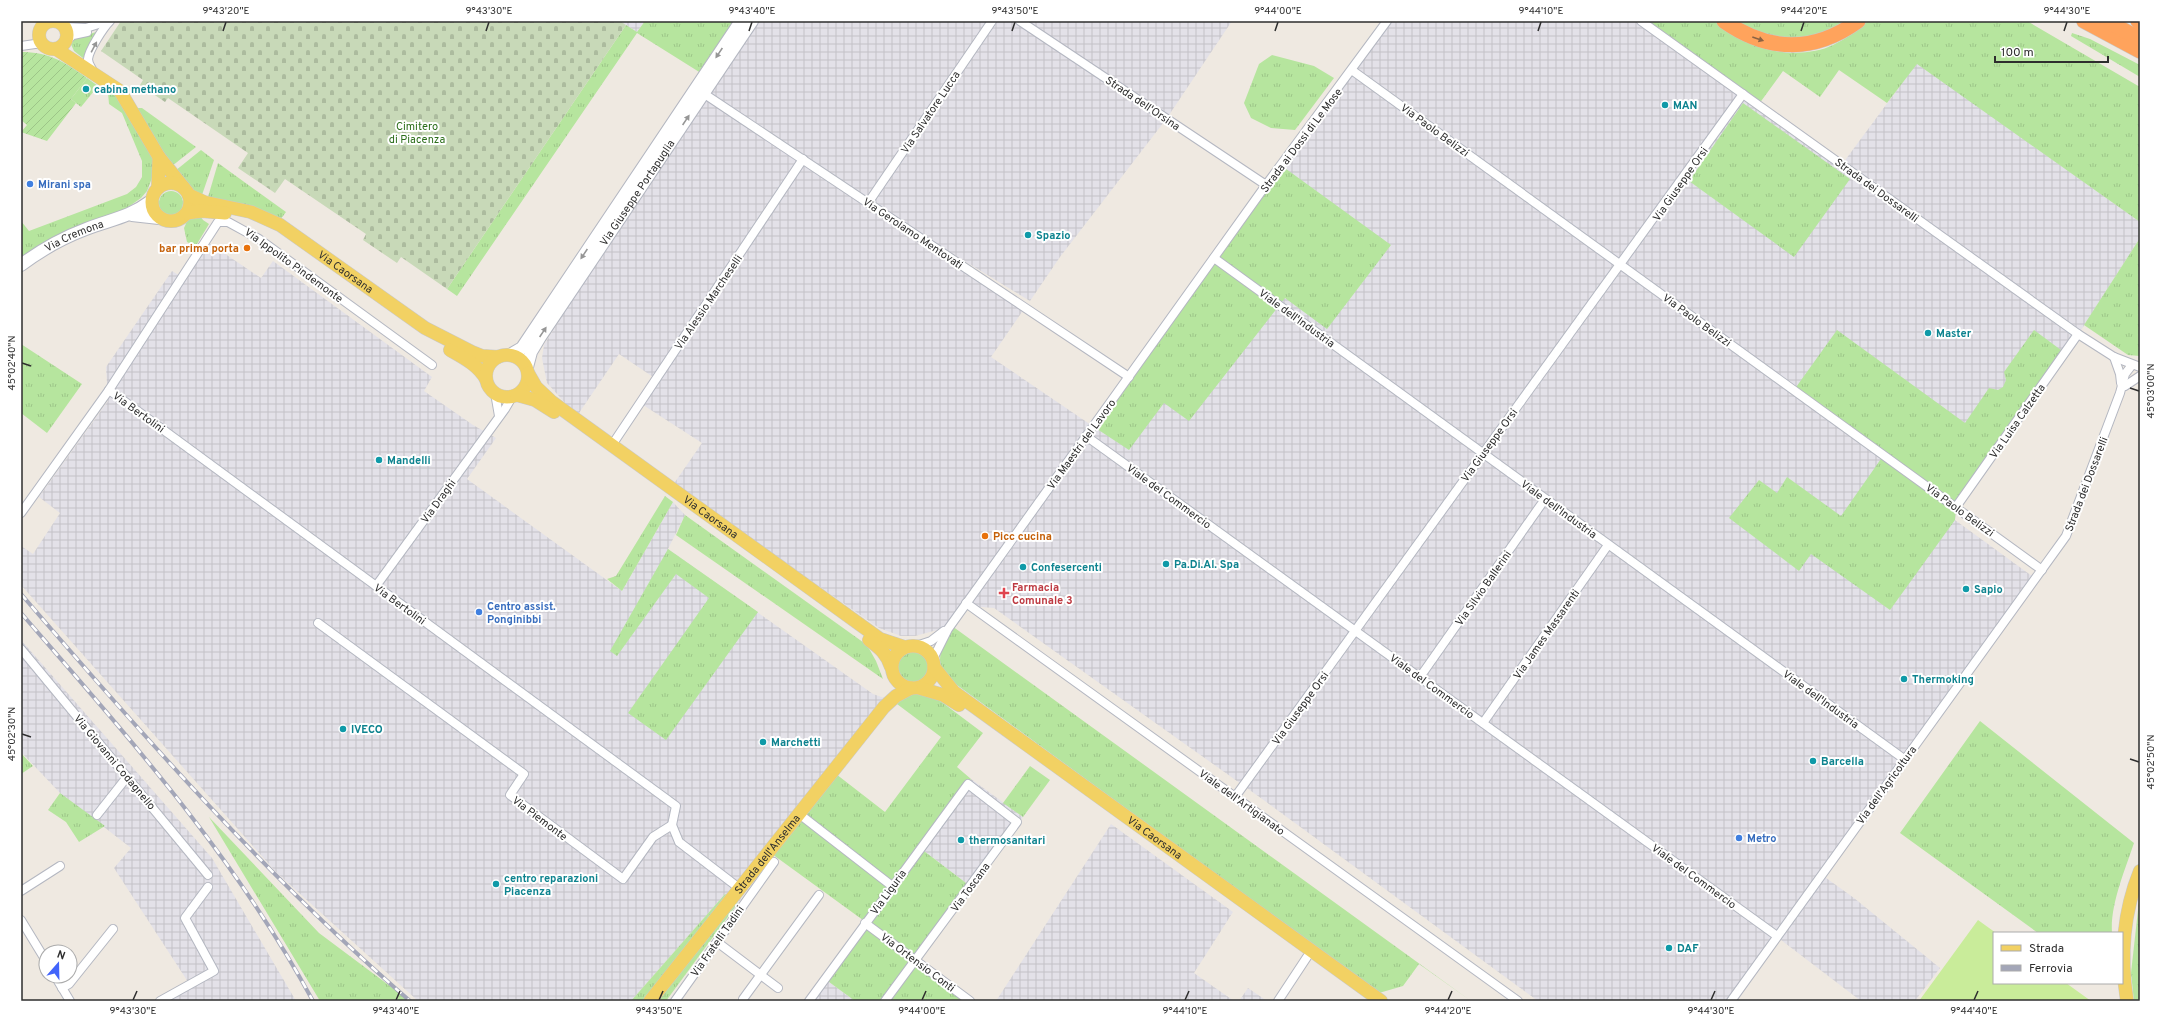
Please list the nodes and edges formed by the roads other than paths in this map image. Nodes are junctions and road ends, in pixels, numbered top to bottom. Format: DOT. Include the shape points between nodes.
graph roads {
  1 [pos="741,21"];
  2 [pos="752,21"];
  3 [pos="992,21"];
  4 [pos="1020,21"];
  5 [pos="1388,21"];
  6 [pos="1641,21"];
  7 [pos="1724,21"];
  8 [pos="1858,21"];
  9 [pos="2084,21"];
  10 [pos="2107,21"];
  11 [pos="2138,21"];
  12 [pos="38,22"];
  13 [pos="107,23"];
  14 [pos="2140,23"];
  15 [pos="65,27"];
  16 [pos="2140,39"];
  17 [pos="41,41"];
  18 [pos="62,45"];
  19 [pos="21,46"];
  20 [pos="2140,51"];
  21 [pos="1352,71"];
  22 [pos="96,75"];
  23 [pos="700,91"];
  24 [pos="1743,94"];
  25 [pos="159,157"];
  26 [pos="803,160"];
  27 [pos="1266,185"];
  28 [pos="158,188"];
  29 [pos="186,191"];
  30 [pos="151,201"];
  31 [pos="868,203"];
  32 [pos="187,213"];
  33 [pos="132,215"];
  34 [pos="159,218"];
  35 [pos="1214,258"];
  36 [pos="21,265"];
  37 [pos="1621,266"];
  38 [pos="2078,334"];
  39 [pos="504,356"];
  40 [pos="2114,357"];
  41 [pos="432,365"];
  42 [pos="2136,366"];
  43 [pos="528,370"];
  44 [pos="2140,376"];
  45 [pos="1129,377"];
  46 [pos="486,379"];
  47 [pos="2122,388"];
  48 [pos="109,390"];
  49 [pos="495,394"];
  50 [pos="515,396"];
  51 [pos="500,416"];
  52 [pos="1086,436"];
  53 [pos="612,445"];
  54 [pos="1483,454"];
  55 [pos="1545,499"];
  56 [pos="1956,507"];
  57 [pos="21,513"];
  58 [pos="1608,545"];
  59 [pos="2042,570"];
  60 [pos="376,586"];
  61 [pos="966,603"];
  62 [pos="318,623"];
  63 [pos="948,629"];
  64 [pos="1356,631"];
  65 [pos="910,646"];
  66 [pos="21,649"];
  67 [pos="933,663"];
  68 [pos="893,672"];
  69 [pos="1420,678"];
  70 [pos="915,688"];
  71 [pos="884,707"];
  72 [pos="1483,723"];
  73 [pos="1904,760"];
  74 [pos="127,776"];
  75 [pos="968,784"];
  76 [pos="1235,797"];
  77 [pos="798,813"];
  78 [pos="97,815"];
  79 [pos="672,825"];
  80 [pos="774,862"];
  81 [pos="60,866"];
  82 [pos="2140,871"];
  83 [pos="208,875"];
  84 [pos="892,886"];
  85 [pos="208,887"];
  86 [pos="739,888"];
  87 [pos="21,891"];
  88 [pos="818,895"];
  89 [pos="21,920"];
  90 [pos="865,923"];
  91 [pos="113,929"];
  92 [pos="1777,936"];
  93 [pos="717,942"];
  94 [pos="38,948"];
  95 [pos="1307,957"];
  96 [pos="916,960"];
  97 [pos="761,975"];
  98 [pos="60,984"];
  99 [pos="62,988"];
  100 [pos="778,988"];
  101 [pos="743,999"];
  102 [pos="70,1001"];
  103 [pos="160,1001"];
  104 [pos="650,1001"];
  105 [pos="675,1001"];
  106 [pos="809,1001"];
  107 [pos="886,1001"];
  108 [pos="970,1001"];
  109 [pos="1278,1001"];
  110 [pos="1367,1001"];
  111 [pos="1381,1001"];
  112 [pos="1518,1001"];
  113 [pos="1730,1001"];
  114 [pos="2127,1001"];
  1 -- 23 [label="main road, Via Giuseppe Portapuglia, one-way"];
  2 -- 23 [label="main road, Via Giuseppe Portapuglia"];
  3 -- 31 [label="street, Via Salvatore Lucca"];
  4 -- 27 [label="street, Strada dell'Orsina"];
  5 -- 21 [label="street, Strada ai Dossi di Le Mose"];
  6 -- 24 [label="street, Strada dei Dossarelli"];
  7 -- 8 [label="highway, one-way" via="1760,40 1790,45 1829,38"];
  9 -- 20 [label="highway"];
  10 -- 16 [label="highway"];
  11 -- 14 [label="highway"];
  12 -- 15 [label="main road" via="57,22"];
  12 -- 17 [label="main road"];
  13 -- 15 [label="street" via="78,29"];
  13 -- 18 [label="street" via="73,35"];
  22 -- 13 [label="street, one-way" via="88,59"];
  15 -- 18 [label="main road" via="67,36"];
  17 -- 18 [label="main road" via="47,48"];
  17 -- 19 [label="street"];
  18 -- 22 [label="main road"];
  21 -- 27 [label="street, Strada ai Dossi di Le Mose"];
  21 -- 37 [label="street, Via Paolo Belizzi"];
  22 -- 25 [label="main road" via="120,91"];
  23 -- 26 [label="street, Via Gerolamo Mentovati"];
  23 -- 39 [label="main road, Via Giuseppe Portapuglia, one-way" via="522,348"];
  43 -- 23 [label="main road, Via Giuseppe Portapuglia, one-way" via="530,352"];
  24 -- 37 [label="street, Via Giuseppe Orsi"];
  24 -- 38 [label="street, Strada dei Dossarelli"];
  25 -- 28 [label="main road"];
  25 -- 29 [label="main road"];
  26 -- 31 [label="street, Via Gerolamo Mentovati"];
  26 -- 53 [label="street, Via Alessio Marcheselli"];
  27 -- 35 [label="street, Strada ai Dossi di Le Mose"];
  28 -- 29 [label="main road" via="168,183 179,184"];
  28 -- 30 [label="main road"];
  29 -- 32 [label="main road" via="190,201"];
  29 -- 39 [label="main road, Via Caorsana" via="204,202 251,212 280,225 425,328 482,356"];
  30 -- 33 [label="main road"];
  30 -- 34 [label="main road"];
  31 -- 45 [label="street, Via Gerolamo Mentovati"];
  32 -- 34 [label="main road" via="178,221 171,222"];
  32 -- 46 [label="main road, Via Caorsana" via="225,213 251,220 276,231 422,336 472,363"];
  33 -- 34 [label="main road"];
  33 -- 36 [label="main road, Via Cremona" via="87,228 64,238"];
  35 -- 45 [label="street, Via Maestri del Lavoro"];
  35 -- 54 [label="street, Viale dell'Industria"];
  37 -- 54 [label="street, Via Giuseppe Orsi"];
  37 -- 56 [label="street, Via Paolo Belizzi"];
  38 -- 40 [label="street, Strada dei Dossarelli"];
  38 -- 56 [label="street, Via Luisa Calzetta"];
  39 -- 43 [label="main road" via="517,357"];
  39 -- 46 [label="main road" via="488,366"];
  40 -- 42 [label="street, Strada dei Dossarelli"];
  40 -- 47 [label="street"];
  41 -- 48 [label="street, Via Ippolito Pindemonte" via="259,239 228,222 218,222"];
  42 -- 47 [label="street, Strada dei Dossarelli"];
  43 -- 50 [label="main road" via="526,386"];
  43 -- 53 [label="main road, Via Caorsana" via="536,386 552,402"];
  44 -- 47 [label="street"];
  45 -- 52 [label="street, Via Maestri del Lavoro"];
  46 -- 49 [label="main road"];
  47 -- 59 [label="street, Strada dei Dossarelli" via="2066,536"];
  48 -- 57 [label="street"];
  48 -- 60 [label="street, Via Bertolini"];
  49 -- 50 [label="main road"];
  49 -- 51 [label="street"];
  50 -- 51 [label="street, Via Draghi"];
  50 -- 68 [label="main road, Via Caorsana" via="535,400 558,415 839,618 882,650 888,657"];
  51 -- 60 [label="street, Via Draghi"];
  52 -- 61 [label="street, Via Maestri del Lavoro"];
  52 -- 64 [label="street, Viale del Commercio"];
  53 -- 65 [label="main road, Via Caorsana" via="880,639"];
  54 -- 55 [label="street, Viale dell'Industria"];
  54 -- 64 [label="street, Via Giuseppe Orsi"];
  55 -- 58 [label="street, Viale dell'Industria"];
  55 -- 69 [label="street, Via Silvio Ballerini"];
  56 -- 59 [label="street, Via Paolo Belizzi"];
  58 -- 72 [label="street, Via James Massarenti"];
  58 -- 73 [label="street, Viale dell'Industria"];
  59 -- 73 [label="street, Via dell'Agricoltura"];
  60 -- 79 [label="street, Via Bertolini" via="676,806"];
  61 -- 63 [label="street, Via Maestri del Lavoro"];
  61 -- 76 [label="street, Viale dell'Artigianato"];
  62 -- 79 [label="street, Via Piemonte" via="524,774 510,795 623,879 653,837"];
  63 -- 65 [label="street, Via Maestri del Lavoro" via="930,641"];
  63 -- 67 [label="street, Via Maestri del Lavoro"];
  64 -- 69 [label="street, Viale del Commercio"];
  64 -- 76 [label="street, Via Giuseppe Orsi"];
  65 -- 67 [label="main road" via="923,648"];
  65 -- 68 [label="main road" via="894,655"];
  66 -- 74 [label="street, Via Giovanni Codagnello"];
  67 -- 70 [label="main road" via="930,680"];
  67 -- 111 [label="main road, Via Caorsana" via="954,692"];
  68 -- 70 [label="main road" via="904,687"];
  68 -- 71 [label="main road, Strada dell'Anselma"];
  69 -- 72 [label="street, Viale del Commercio"];
  70 -- 71 [label="main road, Strada dell'Anselma" via="896,696"];
  70 -- 95 [label="main road, Via Caorsana" via="943,695 959,705"];
  71 -- 77 [label="main road, Strada dell'Anselma"];
  72 -- 92 [label="street, Viale del Commercio"];
  73 -- 92 [label="street, Via dell'Agricoltura"];
  74 -- 78 [label="street"];
  74 -- 83 [label="street, Via Giovanni Codagnello"];
  75 -- 84 [label="street, Via Liguria"];
  75 -- 96 [label="street, Via Toscana" via="1017,822"];
  76 -- 112 [label="street, Viale dell'Artigianato"];
  77 -- 84 [label="street"];
  77 -- 86 [label="main road, Strada dell'Anselma"];
  79 -- 86 [label="street" via="679,842"];
  80 -- 93 [label="street, Via Fratelli Tadini"];
  81 -- 87 [label="street"];
  82 -- 114 [label="main road" via="2130,899 2124,936 2123,966"];
  84 -- 90 [label="street, Via Liguria"];
  85 -- 103 [label="street" via="185,918 214,971"];
  86 -- 104 [label="main road, Strada dell'Anselma"];
  88 -- 97 [label="street"];
  89 -- 94 [label="street"];
  90 -- 96 [label="street, Via Ortensio Conti"];
  90 -- 106 [label="street, Via Liguria"];
  91 -- 99 [label="street"];
  92 -- 113 [label="street, Via dell'Agricoltura"];
  93 -- 97 [label="street"];
  93 -- 105 [label="street, Via Fratelli Tadini"];
  95 -- 109 [label="street"];
  95 -- 110 [label="main road, Via Caorsana"];
  96 -- 107 [label="street, Via Toscana"];
  96 -- 108 [label="street, Via Ortensio Conti"];
  97 -- 100 [label="street"];
  97 -- 101 [label="street"];
  98 -- 99 [label="street"];
  99 -- 102 [label="street"];
}
